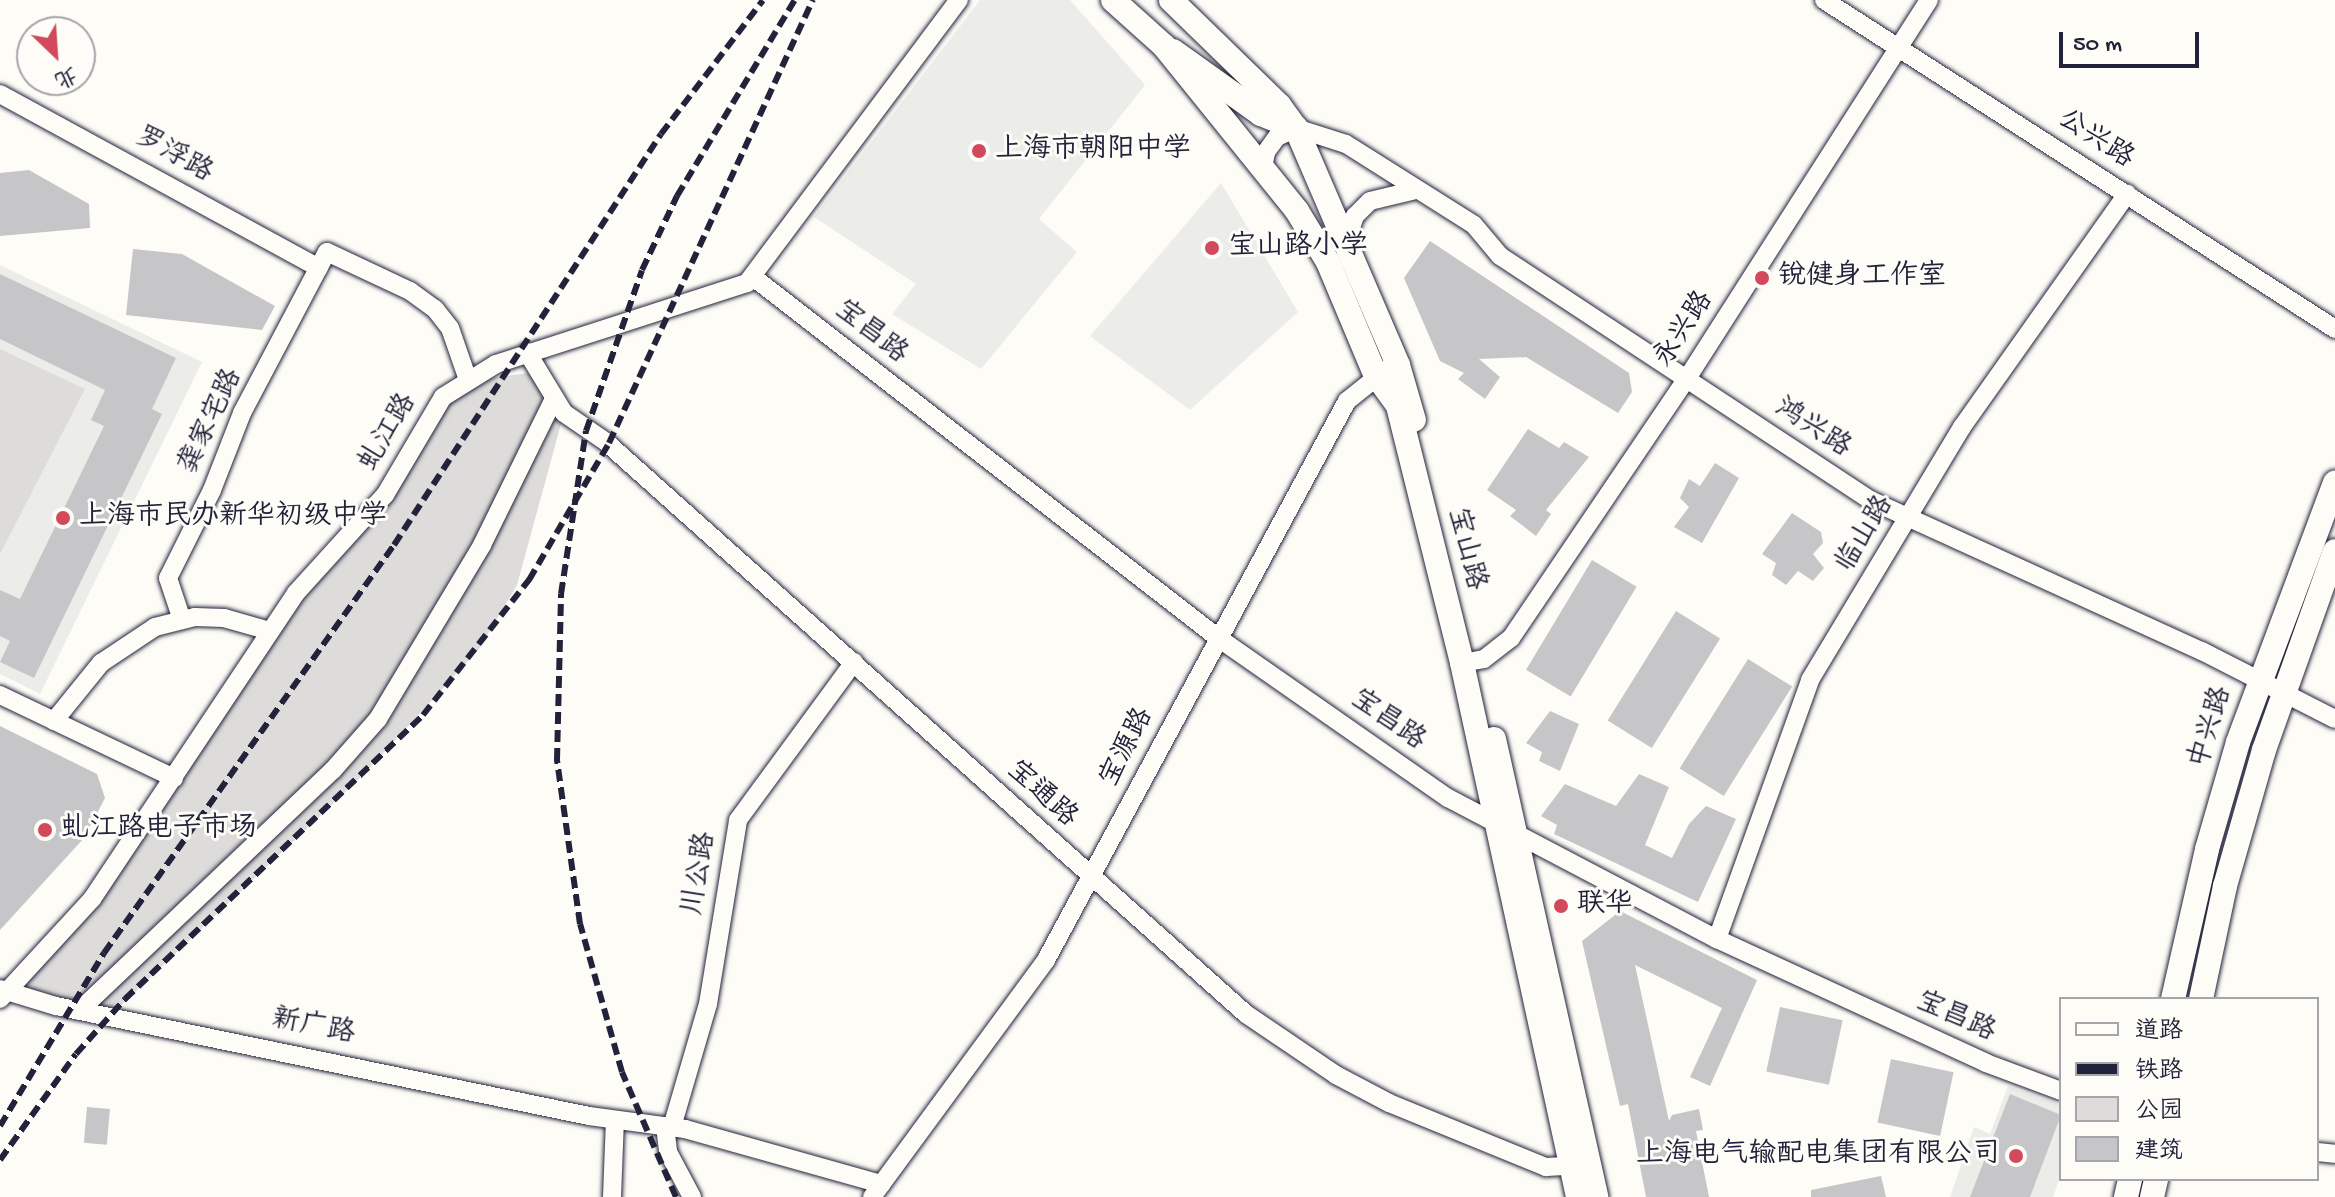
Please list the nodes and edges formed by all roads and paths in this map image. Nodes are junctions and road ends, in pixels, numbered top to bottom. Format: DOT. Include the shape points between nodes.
graph roads {
  1 [pos="959,0"];
  2 [pos="1113,0"];
  3 [pos="1171,0"];
  4 [pos="1824,0"];
  5 [pos="1929,0"];
  6 [pos="1164,46"];
  7 [pos="1900,47"];
  8 [pos="0,94"];
  9 [pos="1296,128"];
  10 [pos="1263,168"];
  11 [pos="1416,190"];
  12 [pos="2127,194"];
  13 [pos="1346,242"];
  14 [pos="323,260"];
  15 [pos="753,277"];
  16 [pos="2335,329"];
  17 [pos="527,352"];
  18 [pos="1398,365"];
  19 [pos="1375,374"];
  20 [pos="467,377"];
  21 [pos="1686,380"];
  22 [pos="553,401"];
  23 [pos="2335,483"];
  24 [pos="1908,520"];
  25 [pos="2335,551"];
  26 [pos="181,617"];
  27 [pos="270,631"];
  28 [pos="1217,637"];
  29 [pos="854,662"];
  30 [pos="1470,662"];
  31 [pos="2258,681"];
  32 [pos="2281,693"];
  33 [pos="0,695"];
  34 [pos="2335,719"];
  35 [pos="54,721"];
  36 [pos="174,778"];
  37 [pos="1504,830"];
  38 [pos="1091,879"];
  39 [pos="1717,939"];
  40 [pos="2,994"];
  41 [pos="2173,997"];
  42 [pos="2201,997"];
  43 [pos="0,1010"];
  44 [pos="79,1011"];
  45 [pos="2059,1090"];
  46 [pos="615,1120"];
  47 [pos="668,1127"];
  48 [pos="1581,1166"];
  49 [pos="876,1190"];
  50 [pos="612,1197"];
  51 [pos="692,1197"];
  52 [pos="1578,1197"];
  53 [pos="1596,1197"];
  1 -- 15 [label="street, 虬江路"];
  2 -- 6 [label="main road, 宝山路"];
  3 -- 9 [label="main road, 宝山路"];
  4 -- 7 [label="street, 公兴路"];
  5 -- 7 [label="street, 永兴路"];
  6 -- 9 [label="main road" via="1261,114"];
  6 -- 10 [label="main road, 宝山路"];
  7 -- 12 [label="street, 公兴路"];
  7 -- 21 [label="street, 永兴路"];
  8 -- 14 [label="street, 罗浮路"];
  9 -- 10 [label="street" via="1277,137"];
  9 -- 11 [label="street, 鸿兴路" via="1346,144"];
  9 -- 13 [label="main road, 宝山路"];
  10 -- 19 [label="main road, 宝山路" via="1328,262"];
  11 -- 13 [label="street" via="1370,201 1355,216"];
  11 -- 21 [label="street, 鸿兴路" via="1474,225 1500,256"];
  12 -- 16 [label="street, 公兴路"];
  12 -- 24 [label="street, 临山路" via="1997,373"];
  13 -- 18 [label="main road, 宝山路"];
  14 -- 20 [label="street, 罗浮路" via="428,302 450,328"];
  14 -- 26 [label="street, 龚家宅路" via="242,413 168,578"];
  15 -- 17 [label="street, 虬江路" via="721,296"];
  15 -- 28 [label="street, 宝昌路"];
  17 -- 20 [label="street, 虬江路"];
  17 -- 22 [label="street, 宝通路"];
  18 -- 19 [label="street, 宝源路"];
  18 -- 30 [label="main road, 宝山路"];
  19 -- 28 [label="street, 宝源路" via="1347,401"];
  19 -- 30 [label="main road, 宝山路" via="1398,406"];
  20 -- 27 [label="street, 虬江路" via="433,410 385,495 313,572"];
  21 -- 24 [label="street, 鸿兴路"];
  21 -- 30 [label="street, 永兴路" via="1511,638"];
  22 -- 29 [label="street, 宝通路"];
  22 -- 44 [label="street" via="482,545 378,719 333,770"];
  23 -- 31 [label="main road, 中兴路"];
  24 -- 31 [label="street, 鸿兴路"];
  24 -- 39 [label="street, 临山路" via="1810,680"];
  25 -- 32 [label="main road, 中兴路"];
  26 -- 27 [label="street" via="224,618"];
  26 -- 35 [label="street" via="109,656 74,691"];
  27 -- 36 [label="street, 虬江路"];
  28 -- 37 [label="street, 宝昌路" via="1448,798"];
  28 -- 38 [label="street, 宝源路"];
  29 -- 38 [label="street, 宝通路"];
  29 -- 47 [label="street, 川公路" via="738,820 708,1004"];
  30 -- 37 [label="main road, 宝山路"];
  31 -- 32 [label="street, 鸿兴路"];
  31 -- 41 [label="main road, 中兴路" via="2207,849"];
  32 -- 34 [label="street, 鸿兴路"];
  32 -- 42 [label="main road, 中兴路" via="2235,846"];
  33 -- 35 [label="street"];
  35 -- 36 [label="street"];
  36 -- 40 [label="street, 虬江路" via="92,899"];
  37 -- 39 [label="street, 宝昌路"];
  37 -- 48 [label="main road, 宝山路"];
  38 -- 48 [label="street, 宝通路" via="1227,999 1336,1075 1529,1161"];
  38 -- 49 [label="street, 宝源路" via="1032,983"];
  39 -- 45 [label="street, 宝昌路"];
  40 -- 43 [label="street"];
  40 -- 44 [label="street, 新广路"];
  44 -- 46 [label="street, 新广路"];
  46 -- 47 [label="street, 新广路"];
  46 -- 50 [label="street"];
  47 -- 49 [label="street, 新广路"];
  47 -- 51 [label="street" via="668,1152"];
  48 -- 52 [label="main road, 宝山路"];
  48 -- 53 [label="main road, 宝山路"];
}
